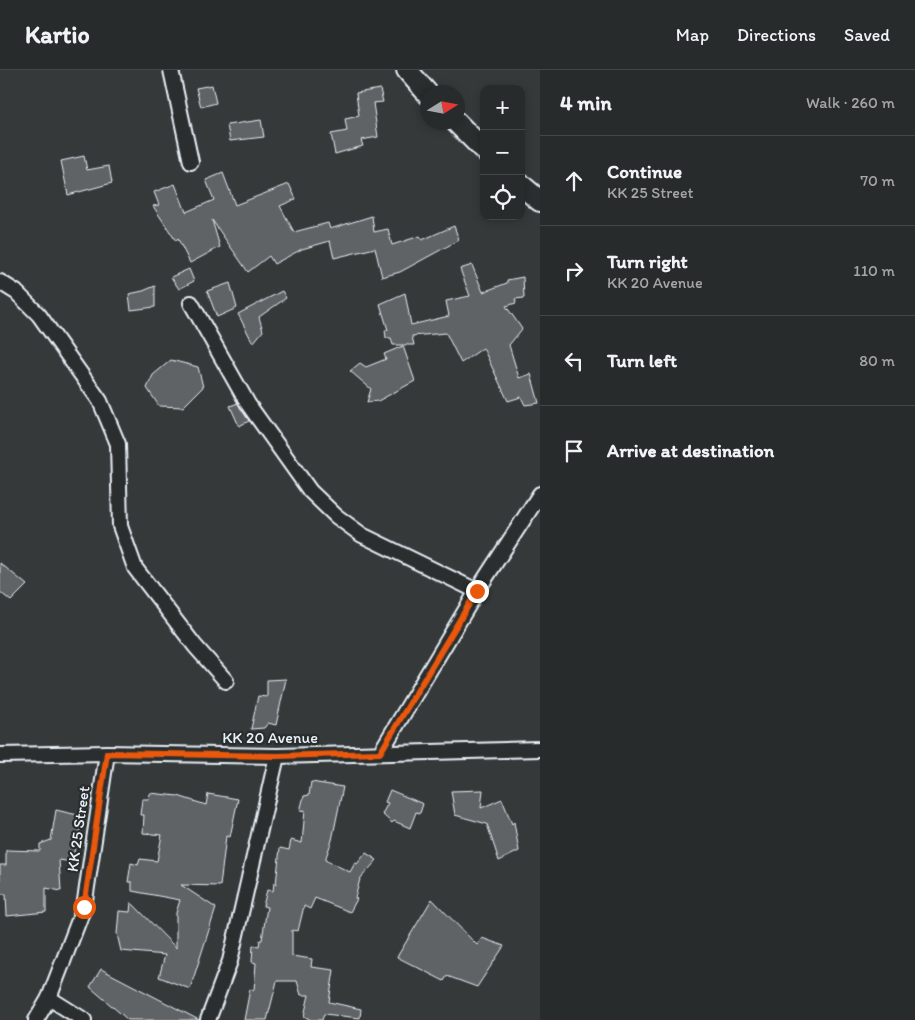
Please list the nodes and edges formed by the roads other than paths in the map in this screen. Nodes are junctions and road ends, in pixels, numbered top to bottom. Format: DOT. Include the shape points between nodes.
graph roads {
  1 [pos="171,70"];
  2 [pos="407,70"];
  3 [pos="420,85"];
  4 [pos="464,130"];
  5 [pos="480,146"];
  6 [pos="191,162"];
  7 [pos="525,188"];
  8 [pos="540,201"];
  9 [pos="0,282"];
  10 [pos="191,303"];
  11 [pos="540,494"];
  12 [pos="477,591"];
  13 [pos="226,681"];
  14 [pos="540,749"];
  15 [pos="107,753"];
  16 [pos="380,753"];
  17 [pos="0,755"];
  18 [pos="277,756"];
  19 [pos="49,998"];
  20 [pos="36,1020"];
  21 [pos="84,1020"];
  22 [pos="208,1020"];
  1 -- 6 [label="street"];
  2 -- 3 [label="main road"];
  4 -- 5 [label="main road"];
  7 -- 8 [label="main road"];
  9 -- 13 [label="street" via="16,292 39,315 100,401 118,444 120,526 135,568"];
  10 -- 12 [label="street" via="248,404 310,491 362,535"];
  11 -- 12 [label="street"];
  12 -- 16 [label="street"];
  14 -- 16 [label="street, KK 20 Avenue"];
  15 -- 17 [label="street, KK 20 Avenue"];
  15 -- 18 [label="street, KK 20 Avenue"];
  15 -- 19 [label="street, KK 25 Street" via="84,907"];
  16 -- 18 [label="street, KK 20 Avenue"];
  18 -- 22 [label="street" via="230,961"];
  19 -- 20 [label="street, KK 25 Street"];
  19 -- 21 [label="street"];
}
